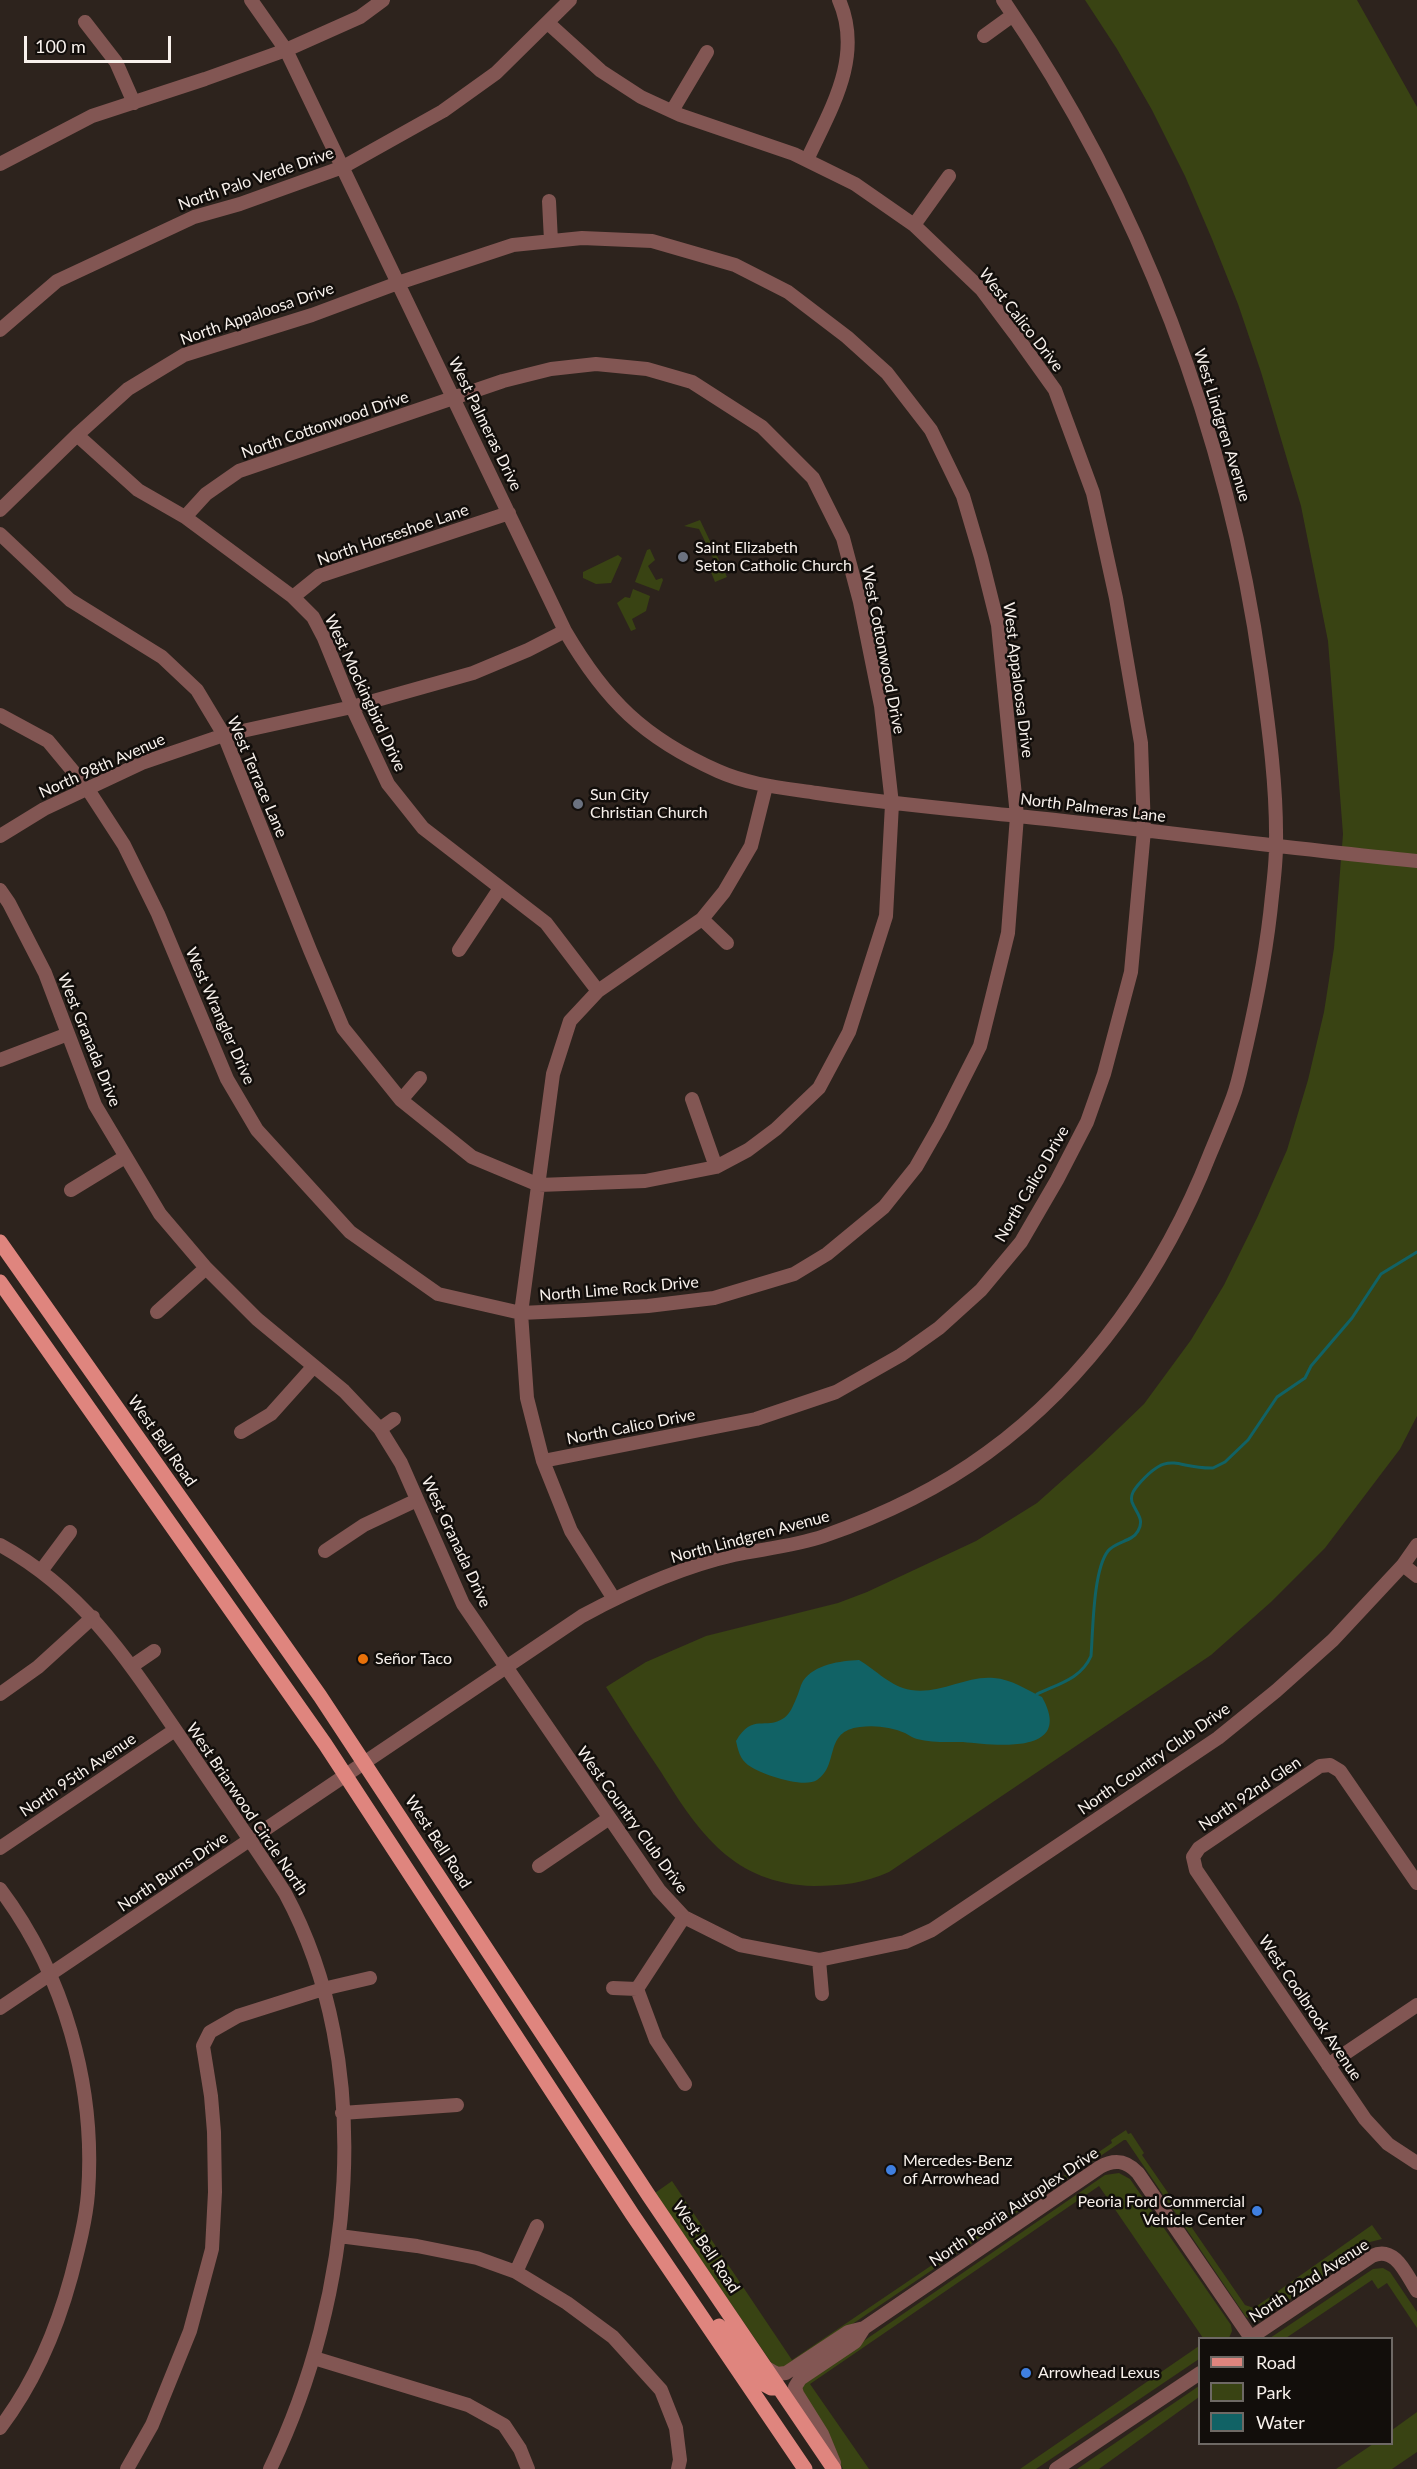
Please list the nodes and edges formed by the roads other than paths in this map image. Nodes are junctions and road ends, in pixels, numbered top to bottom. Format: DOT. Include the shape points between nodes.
graph roads {
  1 [pos="251,0"];
  2 [pos="382,0"];
  3 [pos="570,0"];
  4 [pos="839,0"];
  5 [pos="1003,0"];
  6 [pos="1013,15"];
  7 [pos="85,22"];
  8 [pos="548,23"];
  9 [pos="984,36"];
  10 [pos="286,50"];
  11 [pos="707,52"];
  12 [pos="134,103"];
  13 [pos="672,111"];
  14 [pos="2,160"];
  15 [pos="807,160"];
  16 [pos="343,167"];
  17 [pos="949,176"];
  18 [pos="549,201"];
  19 [pos="914,225"];
  20 [pos="551,241"];
  21 [pos="398,283"];
  22 [pos="0,330"];
  23 [pos="454,398"];
  24 [pos="77,435"];
  25 [pos="0,510"];
  26 [pos="509,513"];
  27 [pos="185,517"];
  28 [pos="0,534"];
  29 [pos="293,597"];
  30 [pos="566,631"];
  31 [pos="352,706"];
  32 [pos="0,716"];
  33 [pos="224,735"];
  34 [pos="766,786"];
  35 [pos="87,788"];
  36 [pos="892,804"];
  37 [pos="1017,816"];
  38 [pos="1144,830"];
  39 [pos="0,836"];
  40 [pos="1276,846"];
  41 [pos="1417,861"];
  42 [pos="500,888"];
  43 [pos="0,890"];
  44 [pos="702,919"];
  45 [pos="727,943"];
  46 [pos="459,950"];
  47 [pos="598,991"];
  48 [pos="68,1034"];
  49 [pos="0,1059"];
  50 [pos="420,1078"];
  51 [pos="692,1099"];
  52 [pos="401,1100"];
  53 [pos="125,1157"];
  54 [pos="716,1167"];
  55 [pos="539,1185"];
  56 [pos="71,1190"];
  57 [pos="0,1242"];
  58 [pos="207,1268"];
  59 [pos="0,1282"];
  60 [pos="157,1312"];
  61 [pos="521,1313"];
  62 [pos="314,1366"];
  63 [pos="394,1419"];
  64 [pos="380,1429"];
  65 [pos="241,1432"];
  66 [pos="543,1461"];
  67 [pos="417,1500"];
  68 [pos="70,1532"];
  69 [pos="0,1545"];
  70 [pos="1417,1545"];
  71 [pos="325,1551"];
  72 [pos="1403,1565"];
  73 [pos="41,1571"];
  74 [pos="1417,1576"];
  75 [pos="614,1599"];
  76 [pos="93,1617"];
  77 [pos="154,1651"];
  78 [pos="132,1666"];
  79 [pos="505,1667"];
  80 [pos="0,1694"];
  81 [pos="175,1730"];
  82 [pos="364,1762"];
  83 [pos="345,1775"];
  84 [pos="608,1819"];
  85 [pos="250,1840"];
  86 [pos="0,1848"];
  87 [pos="1192,1857"];
  88 [pos="539,1866"];
  89 [pos="1417,1883"];
  90 [pos="0,1889"];
  91 [pos="684,1917"];
  92 [pos="873,1951"];
  93 [pos="819,1960"];
  94 [pos="50,1976"];
  95 [pos="370,1978"];
  96 [pos="613,1988"];
  97 [pos="323,1989"];
  98 [pos="637,1989"];
  99 [pos="822,1994"];
  100 [pos="1417,2005"];
  101 [pos="0,2008"];
  102 [pos="1328,2065"];
  103 [pos="685,2084"];
  104 [pos="457,2105"];
  105 [pos="342,2113"];
  106 [pos="1417,2163"];
  107 [pos="537,2226"];
  108 [pos="339,2236"];
  109 [pos="516,2272"];
  110 [pos="1412,2277"];
  111 [pos="1417,2290"];
  112 [pos="693,2303"];
  113 [pos="864,2328"];
  114 [pos="1249,2337"];
  115 [pos="1251,2337"];
  116 [pos="314,2358"];
  117 [pos="765,2367"];
  118 [pos="1198,2374"];
  119 [pos="800,2379"];
  120 [pos="779,2388"];
  121 [pos="0,2428"];
  122 [pos="127,2469"];
  123 [pos="270,2469"];
  124 [pos="528,2469"];
  125 [pos="678,2469"];
  126 [pos="805,2469"];
  127 [pos="835,2469"];
  128 [pos="1056,2469"];
  1 -- 10 [label="street, West Palmeras Drive"];
  2 -- 10 [label="street" via="360,16"];
  3 -- 8 [label="street, North Palo Verde Drive"];
  4 -- 15 [label="street" via="848,39 845,70"];
  5 -- 6 [label="street, West Lindgren Avenue"];
  6 -- 9 [label="street"];
  6 -- 40 [label="street, West Lindgren Avenue" via="1095,151 1139,244 1196,387 1230,507 1253,614 1269,733"];
  7 -- 12 [label="street" via="116,62"];
  8 -- 13 [label="street, West Calico Drive" via="610,78"];
  8 -- 16 [label="street, North Palo Verde Drive" via="496,73 443,111"];
  10 -- 12 [label="street"];
  10 -- 16 [label="street, West Palmeras Drive"];
  11 -- 13 [label="street"];
  12 -- 14 [label="street" via="92,116"];
  13 -- 15 [label="street, West Calico Drive"];
  15 -- 19 [label="street, West Calico Drive" via="855,184"];
  16 -- 21 [label="street, West Palmeras Drive"];
  16 -- 22 [label="street, North Palo Verde Drive" via="194,217 105,258 57,281"];
  17 -- 19 [label="street"];
  18 -- 20 [label="street"];
  19 -- 38 [label="street, West Calico Drive" via="982,290 1054,390 1093,493 1116,598 1141,743"];
  20 -- 21 [label="street, West Appaloosa Drive" via="513,245"];
  20 -- 37 [label="street, West Appaloosa Drive" via="652,241 735,265 788,292 887,373 931,430 963,496 998,625"];
  21 -- 23 [label="street, West Palmeras Drive"];
  21 -- 24 [label="street, North Appaloosa Drive" via="184,355 128,389"];
  23 -- 26 [label="street, West Palmeras Drive"];
  23 -- 27 [label="street, North Cottonwood Drive" via="239,471 206,494"];
  23 -- 36 [label="street, West Cottonwood Drive" via="551,369 606,365 647,369 692,382 762,426 813,478 843,538 881,706"];
  24 -- 25 [label="street, North Appaloosa Drive"];
  24 -- 27 [label="street, West Mockingbird Drive" via="138,490"];
  26 -- 29 [label="street, North Horseshoe Lane" via="319,576"];
  26 -- 30 [label="street, West Palmeras Drive"];
  27 -- 29 [label="street, West Mockingbird Drive"];
  28 -- 33 [label="street, West Terrace Lane" via="70,600 162,657 197,690"];
  29 -- 31 [label="street, West Mockingbird Drive" via="313,617"];
  30 -- 31 [label="street, North 98th Avenue" via="473,673"];
  30 -- 34 [label="street, West Palmeras Drive" via="609,697 649,732 671,748 720,772"];
  31 -- 33 [label="street, North 98th Avenue"];
  31 -- 42 [label="street, West Mockingbird Drive" via="388,784 423,828"];
  32 -- 35 [label="street, West Wrangler Drive" via="48,741"];
  33 -- 35 [label="street, North 98th Avenue" via="142,763"];
  33 -- 52 [label="street, West Terrace Lane" via="343,1028"];
  34 -- 36 [label="street, North Palmeras Lane"];
  34 -- 44 [label="street" via="751,846 724,892"];
  35 -- 39 [label="street, North 98th Avenue"];
  35 -- 61 [label="street, West Wrangler Drive" via="124,845 227,1079 257,1130 350,1232 438,1294"];
  36 -- 37 [label="street, North Palmeras Lane"];
  36 -- 54 [label="street, West Cottonwood Drive" via="886,916 849,1032 819,1088 776,1130"];
  37 -- 38 [label="street, North Palmeras Lane"];
  37 -- 61 [label="street, North Lime Rock Drive" via="1008,933 980,1046 916,1167 884,1207 827,1254 794,1274 746,1289 714,1298 648,1306"];
  38 -- 40 [label="street, North Palmeras Lane"];
  38 -- 66 [label="street, North Calico Drive" via="1131,972 1087,1122 1021,1242 981,1290 939,1328 901,1355 836,1392 756,1419"];
  40 -- 41 [label="street, North Palmeras Lane"];
  40 -- 75 [label="street, North Lindgren Avenue" via="1267,953 1235,1092 1199,1183 1166,1250 1074,1376 986,1454 908,1502 819,1538 713,1561"];
  42 -- 46 [label="street"];
  42 -- 47 [label="street, West Mockingbird Drive" via="546,923"];
  43 -- 48 [label="street, West Granada Drive" via="45,973"];
  44 -- 45 [label="street"];
  44 -- 47 [label="street"];
  47 -- 55 [label="street" via="570,1021 553,1074"];
  48 -- 49 [label="street"];
  48 -- 53 [label="street, West Granada Drive" via="95,1105"];
  50 -- 52 [label="street"];
  51 -- 54 [label="street"];
  52 -- 55 [label="street, West Terrace Lane" via="472,1157"];
  53 -- 56 [label="street"];
  53 -- 58 [label="street, West Granada Drive" via="160,1214"];
  54 -- 55 [label="street, West Cottonwood Drive" via="645,1181"];
  55 -- 61 [label="street"];
  57 -- 82 [label="main road, West Bell Road"];
  58 -- 60 [label="street"];
  58 -- 62 [label="street, West Granada Drive" via="257,1319"];
  59 -- 83 [label="main road"];
  61 -- 66 [label="street" via="527,1398"];
  62 -- 64 [label="street, West Granada Drive" via="352,1397"];
  62 -- 65 [label="street" via="271,1414"];
  63 -- 64 [label="street"];
  64 -- 67 [label="street, West Granada Drive"];
  66 -- 75 [label="street" via="571,1531"];
  67 -- 71 [label="street" via="364,1525"];
  67 -- 79 [label="street, West Granada Drive" via="463,1604"];
  68 -- 73 [label="street"];
  69 -- 73 [label="street, West Briarwood Circle North"];
  70 -- 72 [label="street, North Country Club Drive"];
  72 -- 74 [label="street"];
  72 -- 92 [label="street, North Country Club Drive" via="1334,1640 1218,1738 932,1930"];
  73 -- 76 [label="street, West Briarwood Circle North"];
  75 -- 79 [label="street, North Lindgren Avenue" via="566,1625"];
  76 -- 78 [label="street, West Briarwood Circle North"];
  76 -- 80 [label="street"];
  77 -- 78 [label="street"];
  78 -- 81 [label="street, West Briarwood Circle North"];
  79 -- 82 [label="street, North Lindgren Avenue"];
  79 -- 84 [label="street, West Country Club Drive"];
  81 -- 85 [label="street, West Briarwood Circle North"];
  81 -- 86 [label="street, North 95th Avenue"];
  82 -- 83 [label="street, North Burns Drive"];
  82 -- 117 [label="main road, West Bell Road"];
  83 -- 85 [label="street, North Burns Drive"];
  83 -- 112 [label="main road"];
  84 -- 88 [label="street"];
  84 -- 91 [label="street, West Country Club Drive" via="659,1890"];
  85 -- 94 [label="street, North Burns Drive"];
  85 -- 97 [label="street, West Briarwood Circle North" via="297,1915"];
  87 -- 89 [label="street, North 92nd Glen" via="1199,1848 1320,1766 1330,1764 1340,1771"];
  87 -- 102 [label="street, West Coolbrook Avenue" via="1196,1870"];
  90 -- 94 [label="street" via="23,1920"];
  91 -- 93 [label="street, West Country Club Drive" via="740,1945"];
  91 -- 98 [label="street"];
  92 -- 93 [label="street, West Country Club Drive"];
  93 -- 99 [label="street"];
  94 -- 101 [label="street, North Burns Drive"];
  94 -- 121 [label="street" via="78,2061 86,2111 88,2194 59,2319 40,2365"];
  95 -- 97 [label="street"];
  96 -- 98 [label="street"];
  97 -- 105 [label="street, West Briarwood Circle North" via="336,2054"];
  97 -- 122 [label="street" via="238,2016 210,2032 203,2046 214,2132 212,2249 190,2331 152,2425"];
  98 -- 103 [label="street" via="656,2040"];
  100 -- 102 [label="street"];
  102 -- 106 [label="street, West Coolbrook Avenue" via="1379,2137"];
  104 -- 105 [label="street"];
  105 -- 108 [label="street, West Briarwood Circle North"];
  107 -- 109 [label="street"];
  108 -- 109 [label="street" via="477,2258"];
  108 -- 116 [label="street, West Briarwood Circle North"];
  109 -- 125 [label="street" via="613,2337 661,2390 676,2428"];
  110 -- 111 [label="street"];
  110 -- 115 [label="street, North 92nd Avenue" via="1386,2253 1372,2256"];
  112 -- 120 [label="main road" via="723,2330 762,2383"];
  112 -- 126 [label="main road"];
  113 -- 114 [label="street, North Peoria Autoplex Drive" via="1114,2161 1127,2163 1138,2173"];
  113 -- 117 [label="street, North Peoria Autoplex Drive" via="848,2332 786,2373 773,2373"];
  113 -- 119 [label="street, North Peoria Autoplex Drive" via="855,2342"];
  116 -- 123 [label="street, West Briarwood Circle North"];
  116 -- 124 [label="street" via="468,2404 504,2425"];
  117 -- 120 [label="main road, West Bell Road"];
  118 -- 128 [label="street"];
  119 -- 120 [label="street, North Peoria Autoplex Drive"];
  119 -- 127 [label="street" via="795,2386 797,2394 822,2434"];
  120 -- 127 [label="main road, West Bell Road"];
}
